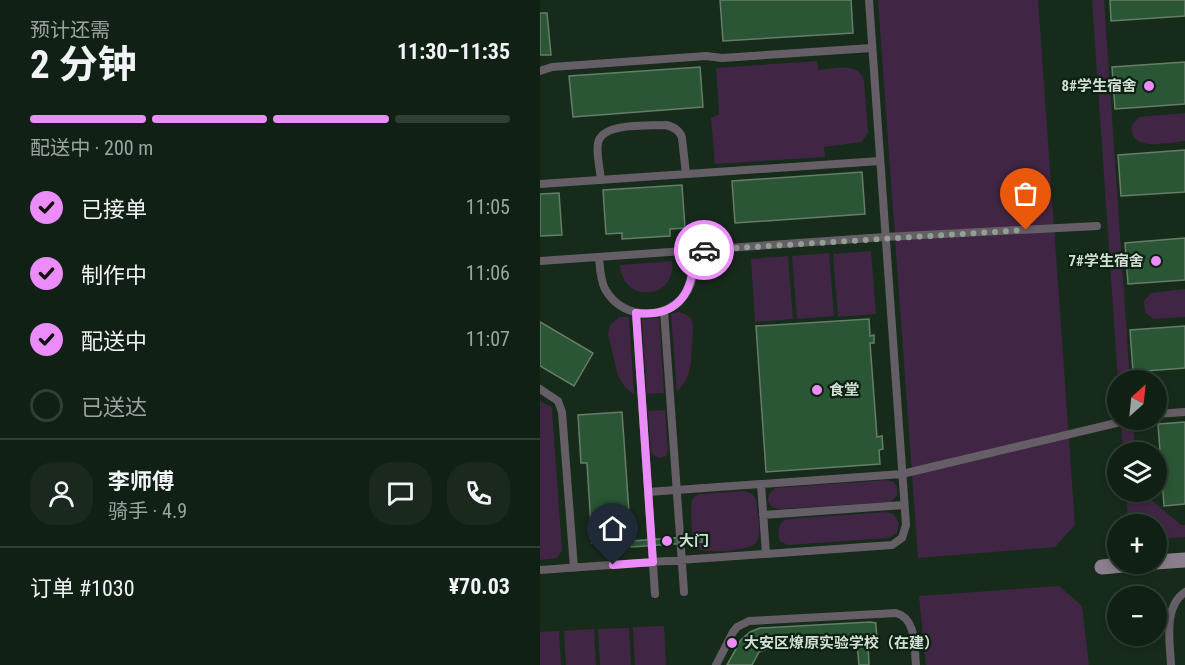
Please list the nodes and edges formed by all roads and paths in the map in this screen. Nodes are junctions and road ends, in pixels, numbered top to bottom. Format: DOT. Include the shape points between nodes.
graph roads {
  1 [pos="869,0"];
  2 [pos="872,48"];
  3 [pos="540,71"];
  4 [pos="880,161"];
  5 [pos="686,174"];
  6 [pos="601,180"];
  7 [pos="540,184"];
  8 [pos="1097,226"];
  9 [pos="885,237"];
  10 [pos="693,251"];
  11 [pos="599,257"];
  12 [pos="540,261"];
  13 [pos="664,311"];
  14 [pos="636,313"];
  15 [pos="540,389"];
  16 [pos="1185,412"];
  17 [pos="1167,413"];
  18 [pos="1107,425"];
  19 [pos="902,474"];
  20 [pos="761,484"];
  21 [pos="648,492"];
  22 [pos="904,506"];
  23 [pos="763,515"];
  24 [pos="766,554"];
  25 [pos="682,560"];
  26 [pos="1185,560"];
  27 [pos="1167,561"];
  28 [pos="653,562"];
  29 [pos="1102,567"];
  30 [pos="1107,567"];
  31 [pos="574,568"];
  32 [pos="540,570"];
  33 [pos="684,592"];
  34 [pos="1185,592"];
  35 [pos="655,594"];
  36 [pos="716,665"];
  37 [pos="916,665"];
  38 [pos="1171,665"];
  1 -- 2 [label="lane"];
  2 -- 3 [label="lane" via="706,56"];
  2 -- 4 [label="lane"];
  4 -- 5 [label="lane"];
  4 -- 9 [label="lane"];
  5 -- 6 [label="lane"];
  5 -- 6 [label="lane" via="681,134 674,127 614,128 604,133 598,144"];
  6 -- 7 [label="lane"];
  8 -- 9 [label="lane"];
  9 -- 10 [label="lane"];
  9 -- 19 [label="lane"];
  10 -- 11 [label="lane"];
  10 -- 13 [label="lane" via="691,283 680,300"];
  11 -- 12 [label="lane"];
  11 -- 14 [label="lane" via="605,289 618,304"];
  13 -- 14 [label="lane"];
  13 -- 25 [label="lane"];
  14 -- 21 [label="lane"];
  15 -- 31 [label="lane" via="558,401 562,412"];
  16 -- 17 [label="lane"];
  18 -- 19 [label="lane"];
  19 -- 20 [label="lane"];
  19 -- 22 [label="lane"];
  20 -- 21 [label="lane"];
  20 -- 23 [label="lane"];
  21 -- 28 [label="lane"];
  22 -- 23 [label="lane"];
  22 -- 24 [label="lane" via="905,532 892,545"];
  23 -- 24 [label="lane"];
  24 -- 25 [label="lane"];
  25 -- 28 [label="lane"];
  25 -- 33 [label="lane"];
  26 -- 27 [label="street"];
  28 -- 31 [label="lane"];
  28 -- 35 [label="lane"];
  29 -- 30 [label="street"];
  31 -- 32 [label="lane"];
  34 -- 38 [label="lane" via="1171,608"];
  36 -- 37 [label="lane" via="733,632 749,621 896,613 904,615 911,625"];
}
